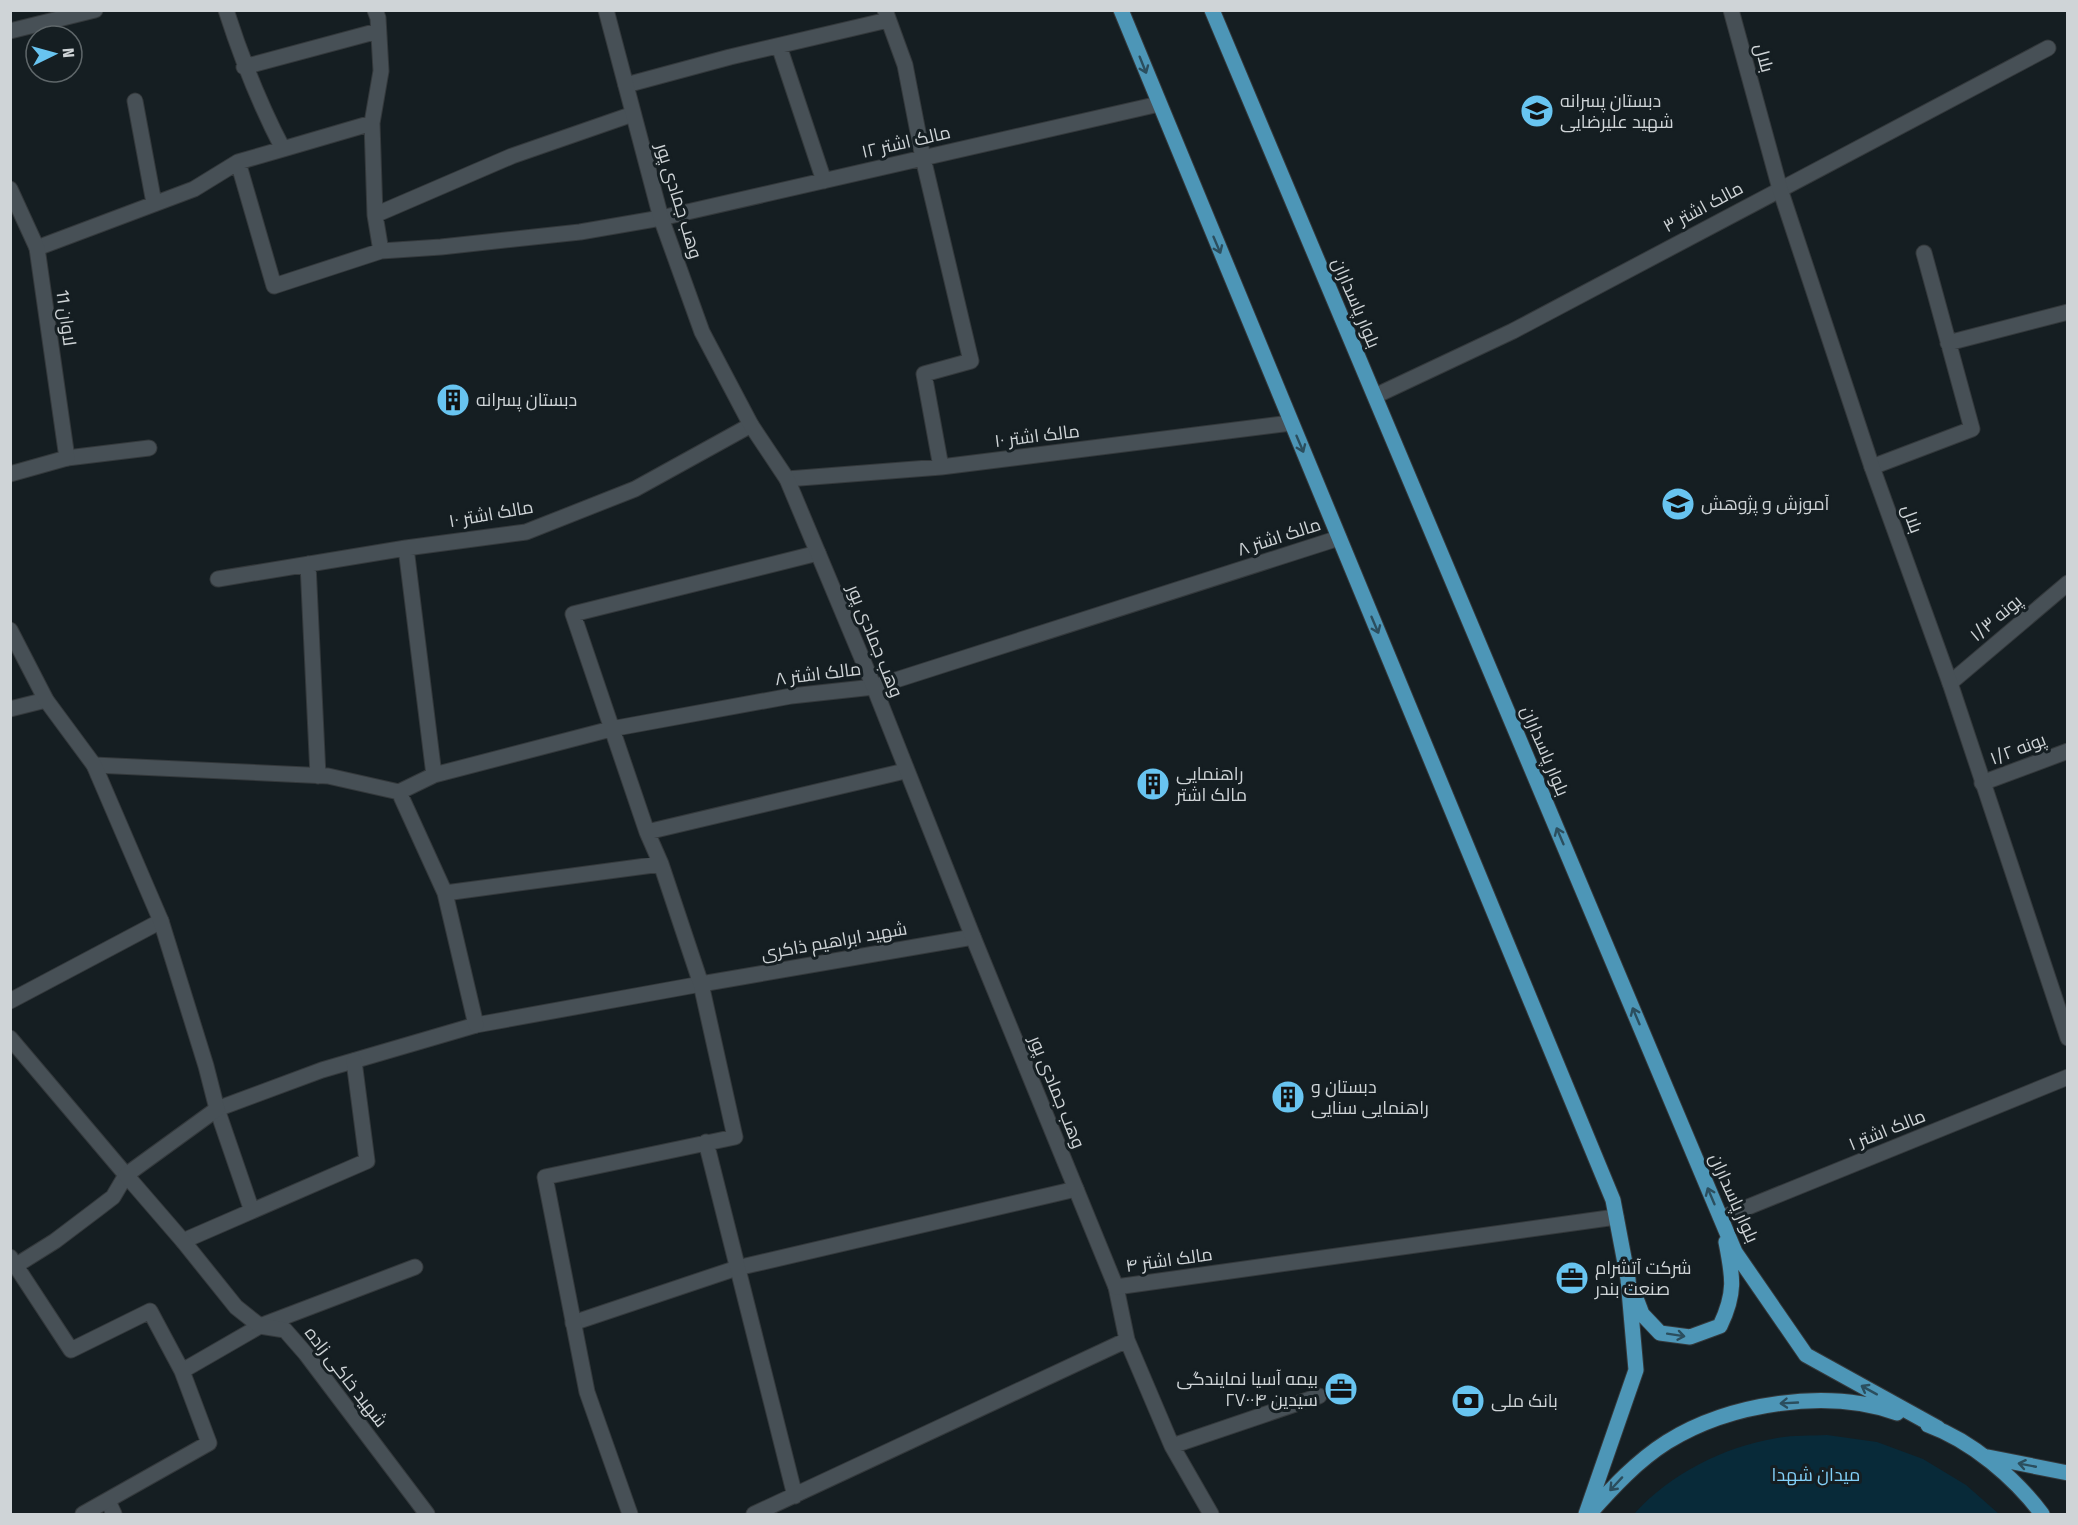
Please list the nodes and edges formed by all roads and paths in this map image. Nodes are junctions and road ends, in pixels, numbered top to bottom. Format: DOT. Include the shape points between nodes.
graph roads {
  1 [pos="95,10"];
  2 [pos="226,10"];
  3 [pos="375,10"];
  4 [pos="606,10"];
  5 [pos="1121,10"];
  6 [pos="1212,10"];
  7 [pos="1731,10"];
  8 [pos="887,15"];
  9 [pos="10,31"];
  10 [pos="378,31"];
  11 [pos="779,46"];
  12 [pos="2048,48"];
  13 [pos="244,67"];
  14 [pos="626,85"];
  15 [pos="135,101"];
  16 [pos="1160,104"];
  17 [pos="633,114"];
  18 [pos="372,123"];
  19 [pos="283,149"];
  20 [pos="923,158"];
  21 [pos="238,162"];
  22 [pos="824,181"];
  23 [pos="10,189"];
  24 [pos="1780,189"];
  25 [pos="154,203"];
  26 [pos="375,215"];
  27 [pos="661,218"];
  28 [pos="37,248"];
  29 [pos="381,250"];
  30 [pos="1924,253"];
  31 [pos="2067,312"];
  32 [pos="1948,343"];
  33 [pos="1375,396"];
  34 [pos="1291,423"];
  35 [pos="751,425"];
  36 [pos="148,448"];
  37 [pos="67,458"];
  38 [pos="942,467"];
  39 [pos="1872,467"];
  40 [pos="10,474"];
  41 [pos="787,479"];
  42 [pos="1339,538"];
  43 [pos="406,548"];
  44 [pos="818,553"];
  45 [pos="308,564"];
  46 [pos="218,579"];
  47 [pos="2067,583"];
  48 [pos="10,630"];
  49 [pos="1950,683"];
  50 [pos="874,687"];
  51 [pos="46,700"];
  52 [pos="10,709"];
  53 [pos="611,729"];
  54 [pos="2067,751"];
  55 [pos="94,765"];
  56 [pos="905,771"];
  57 [pos="434,775"];
  58 [pos="318,776"];
  59 [pos="1982,783"];
  60 [pos="399,792"];
  61 [pos="647,832"];
  62 [pos="661,864"];
  63 [pos="445,893"];
  64 [pos="161,921"];
  65 [pos="973,937"];
  66 [pos="701,984"];
  67 [pos="10,1001"];
  68 [pos="476,1025"];
  69 [pos="10,1038"];
  70 [pos="2067,1038"];
  71 [pos="354,1061"];
  72 [pos="2067,1077"];
  73 [pos="217,1108"];
  74 [pos="706,1142"];
  75 [pos="126,1175"];
  76 [pos="1076,1189"];
  77 [pos="252,1211"];
  78 [pos="1616,1217"];
  79 [pos="1721,1218"];
  80 [pos="183,1241"];
  81 [pos="13,1261"];
  82 [pos="415,1267"];
  83 [pos="737,1268"];
  84 [pos="1628,1279"];
  85 [pos="1116,1287"];
  86 [pos="573,1323"];
  87 [pos="260,1326"];
  88 [pos="1127,1340"];
  89 [pos="182,1371"];
  90 [pos="1319,1396"];
  91 [pos="1938,1428"];
  92 [pos="1172,1446"];
  93 [pos="1986,1457"];
  94 [pos="2067,1473"];
  95 [pos="795,1496"];
  96 [pos="111,1508"];
  97 [pos="83,1515"];
  98 [pos="427,1515"];
  99 [pos="630,1515"];
  100 [pos="754,1515"];
  101 [pos="1211,1515"];
  102 [pos="1587,1515"];
  103 [pos="2042,1515"];
  1 -- 9 [label="street"];
  2 -- 13 [label="street"];
  3 -- 10 [label="street"];
  4 -- 14 [label="street, وهب جمادی پور"];
  5 -- 16 [label="main road, one-way"];
  6 -- 33 [label="main road, بلوار پاسداران"];
  7 -- 24 [label="street, بلال"];
  8 -- 11 [label="street"];
  8 -- 20 [label="street" via="905,65"];
  10 -- 13 [label="street"];
  10 -- 18 [label="street" via="381,71"];
  11 -- 14 [label="street"];
  11 -- 22 [label="street"];
  12 -- 24 [label="street, مالک اشتر ۳"];
  13 -- 19 [label="street"];
  14 -- 17 [label="street, وهب جمادی پور"];
  15 -- 25 [label="street"];
  16 -- 20 [label="street, مالک اشتر ۱۲"];
  16 -- 34 [label="main road, one-way"];
  17 -- 26 [label="street" via="512,156"];
  17 -- 27 [label="street, وهب جمادی پور"];
  18 -- 19 [label="street"];
  18 -- 26 [label="street"];
  19 -- 21 [label="street"];
  20 -- 22 [label="street, مالک اشتر ۱۲"];
  20 -- 38 [label="street" via="971,361 924,374"];
  21 -- 25 [label="street" via="194,189"];
  21 -- 29 [label="street, مالک اشتر ۱۲" via="274,286"];
  22 -- 27 [label="street, مالک اشتر ۱۲"];
  23 -- 28 [label="street, لاوان 11"];
  24 -- 33 [label="street, مالک اشتر ۳" via="1513,331"];
  24 -- 39 [label="street, بلال"];
  25 -- 28 [label="street"];
  26 -- 29 [label="street"];
  27 -- 29 [label="street, مالک اشتر ۱۲" via="569,233"];
  27 -- 35 [label="street, وهب جمادی پور" via="702,332"];
  28 -- 37 [label="street, لاوان 11"];
  30 -- 32 [label="street"];
  31 -- 32 [label="street"];
  32 -- 39 [label="street" via="1972,429"];
  79 -- 33 [label="main road, بلوار پاسداران, one-way"];
  34 -- 38 [label="street, مالک اشتر ۱۰"];
  34 -- 42 [label="main road, one-way"];
  35 -- 41 [label="street, وهب جمادی پور"];
  35 -- 43 [label="street, مالک اشتر ۱۰" via="635,489 526,532"];
  36 -- 37 [label="street"];
  37 -- 40 [label="street"];
  38 -- 41 [label="street, مالک اشتر ۱۰"];
  39 -- 49 [label="street, بلال"];
  41 -- 44 [label="street, وهب جمادی پور"];
  42 -- 50 [label="street, مالک اشتر ۸"];
  42 -- 78 [label="main road, one-way" via="1613,1200"];
  43 -- 45 [label="street, مالک اشتر ۱۰"];
  43 -- 57 [label="street"];
  44 -- 50 [label="street, وهب جمادی پور"];
  44 -- 53 [label="street" via="573,614"];
  45 -- 46 [label="street, مالک اشتر ۱۰"];
  45 -- 58 [label="street"];
  47 -- 49 [label="street, پونه ۱/۳"];
  48 -- 51 [label="street"];
  49 -- 59 [label="street, بلال"];
  50 -- 53 [label="street, مالک اشتر ۸" via="791,696"];
  50 -- 56 [label="street, وهب جمادی پور"];
  51 -- 52 [label="street"];
  51 -- 55 [label="street"];
  53 -- 57 [label="street, مالک اشتر ۸"];
  53 -- 61 [label="street"];
  54 -- 59 [label="street, پونه ۱/۲"];
  55 -- 58 [label="street"];
  55 -- 64 [label="street"];
  56 -- 61 [label="street"];
  56 -- 65 [label="street, وهب جمادی پور"];
  57 -- 60 [label="street, مالک اشتر ۸"];
  58 -- 60 [label="street"];
  59 -- 70 [label="street, بلال"];
  60 -- 63 [label="street"];
  61 -- 62 [label="street"];
  62 -- 63 [label="street"];
  62 -- 66 [label="street"];
  63 -- 68 [label="street"];
  64 -- 67 [label="street"];
  64 -- 73 [label="street"];
  65 -- 66 [label="street, شهید ابراهیم ذاکری"];
  65 -- 76 [label="street, وهب جمادی پور"];
  66 -- 68 [label="street, شهید ابراهیم ذاکری"];
  66 -- 74 [label="street" via="735,1137"];
  68 -- 71 [label="street, شهید ابراهیم ذاکری"];
  69 -- 75 [label="street, شهید خاکی زاده"];
  71 -- 73 [label="street, شهید ابراهیم ذاکری"];
  71 -- 77 [label="street" via="368,1161"];
  72 -- 79 [label="street, مالک اشتر ۱"];
  73 -- 75 [label="street, شهید ابراهیم ذاکری"];
  73 -- 77 [label="street"];
  74 -- 83 [label="street"];
  74 -- 86 [label="street" via="545,1177"];
  75 -- 80 [label="street, شهید خاکی زاده"];
  75 -- 81 [label="street, شهید ابراهیم ذاکری" via="113,1197 55,1241"];
  76 -- 83 [label="street"];
  76 -- 85 [label="street, وهب جمادی پور"];
  77 -- 80 [label="street"];
  78 -- 84 [label="main road"];
  78 -- 85 [label="street, مالک اشتر ۴"];
  84 -- 79 [label="main road, one-way" via="1642,1314 1660,1333 1690,1337 1720,1326 1729,1308 1733,1278"];
  91 -- 79 [label="main road, بلوار پاسداران, one-way" via="1806,1355 1735,1252"];
  80 -- 87 [label="street, شهید خاکی زاده" via="236,1307"];
  81 -- 89 [label="street" via="71,1350 150,1311"];
  82 -- 87 [label="street"];
  83 -- 86 [label="street"];
  83 -- 95 [label="street"];
  84 -- 102 [label="main road" via="1636,1370"];
  85 -- 88 [label="street, مالک اشتر ۴"];
  86 -- 99 [label="street" via="587,1392"];
  87 -- 89 [label="street"];
  87 -- 98 [label="street, شهید خاکی زاده" via="285,1330"];
  88 -- 92 [label="street, مالک اشتر ۴"];
  88 -- 95 [label="street"];
  89 -- 96 [label="street" via="209,1443"];
  90 -- 92 [label="street"];
  91 -- 93 [label="main road"];
  91 -- 102 [label="main road, one-way" via="1873,1407 1829,1401 1773,1404 1718,1418 1667,1442 1623,1476"];
  92 -- 101 [label="street, مالک اشتر ۴"];
  94 -- 93 [label="main road, one-way"];
  93 -- 103 [label="main road" via="2028,1495"];
  95 -- 100 [label="street"];
  96 -- 97 [label="street"];
}
